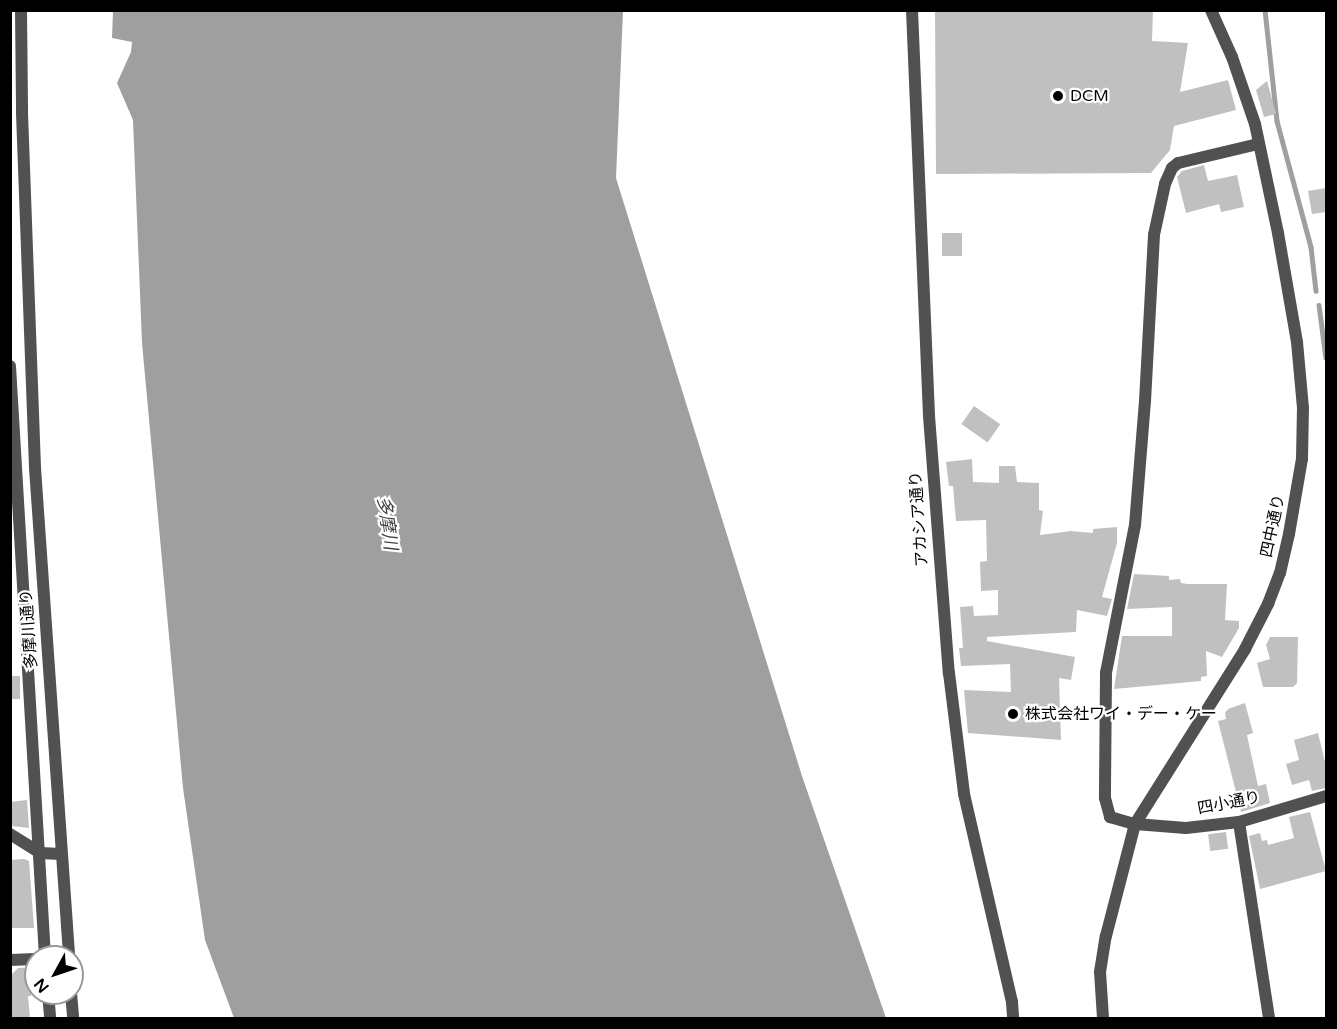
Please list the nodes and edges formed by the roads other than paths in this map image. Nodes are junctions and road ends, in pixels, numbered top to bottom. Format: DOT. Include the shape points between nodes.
graph roads {
  1 [pos="21,10"];
  2 [pos="912,10"];
  3 [pos="1211,10"];
  4 [pos="1258,144"];
  5 [pos="10,366"];
  6 [pos="1326,796"];
  7 [pos="1239,822"];
  8 [pos="1135,824"];
  9 [pos="10,834"];
  10 [pos="40,853"];
  11 [pos="61,854"];
  12 [pos="44,945"];
  13 [pos="68,945"];
  14 [pos="1013,1018"];
  15 [pos="1103,1018"];
  16 [pos="1269,1018"];
  1 -- 11 [label="street, 多摩川通り" via="35,468"];
  2 -- 14 [label="street, アカシア通り" via="925,338 949,673 964,794"];
  3 -- 4 [label="street, 四中通り" via="1232,57"];
  4 -- 8 [label="street, 四中通り" via="1298,342 1303,408 1297,499 1280,573 1268,604 1245,649"];
  4 -- 8 [label="street, 四小通り" via="1178,163 1172,168 1154,235 1135,525 1106,673 1104,704 1110,817"];
  5 -- 10 [label="street"];
  6 -- 7 [label="street, 四小通り"];
  7 -- 8 [label="street, 四小通り" via="1186,828"];
  7 -- 16 [label="street"];
  8 -- 15 [label="street, 四中通り" via="1100,972"];
  9 -- 10 [label="street"];
  10 -- 11 [label="street"];
  10 -- 12 [label="street"];
  11 -- 13 [label="street, 多摩川通り"];
}
